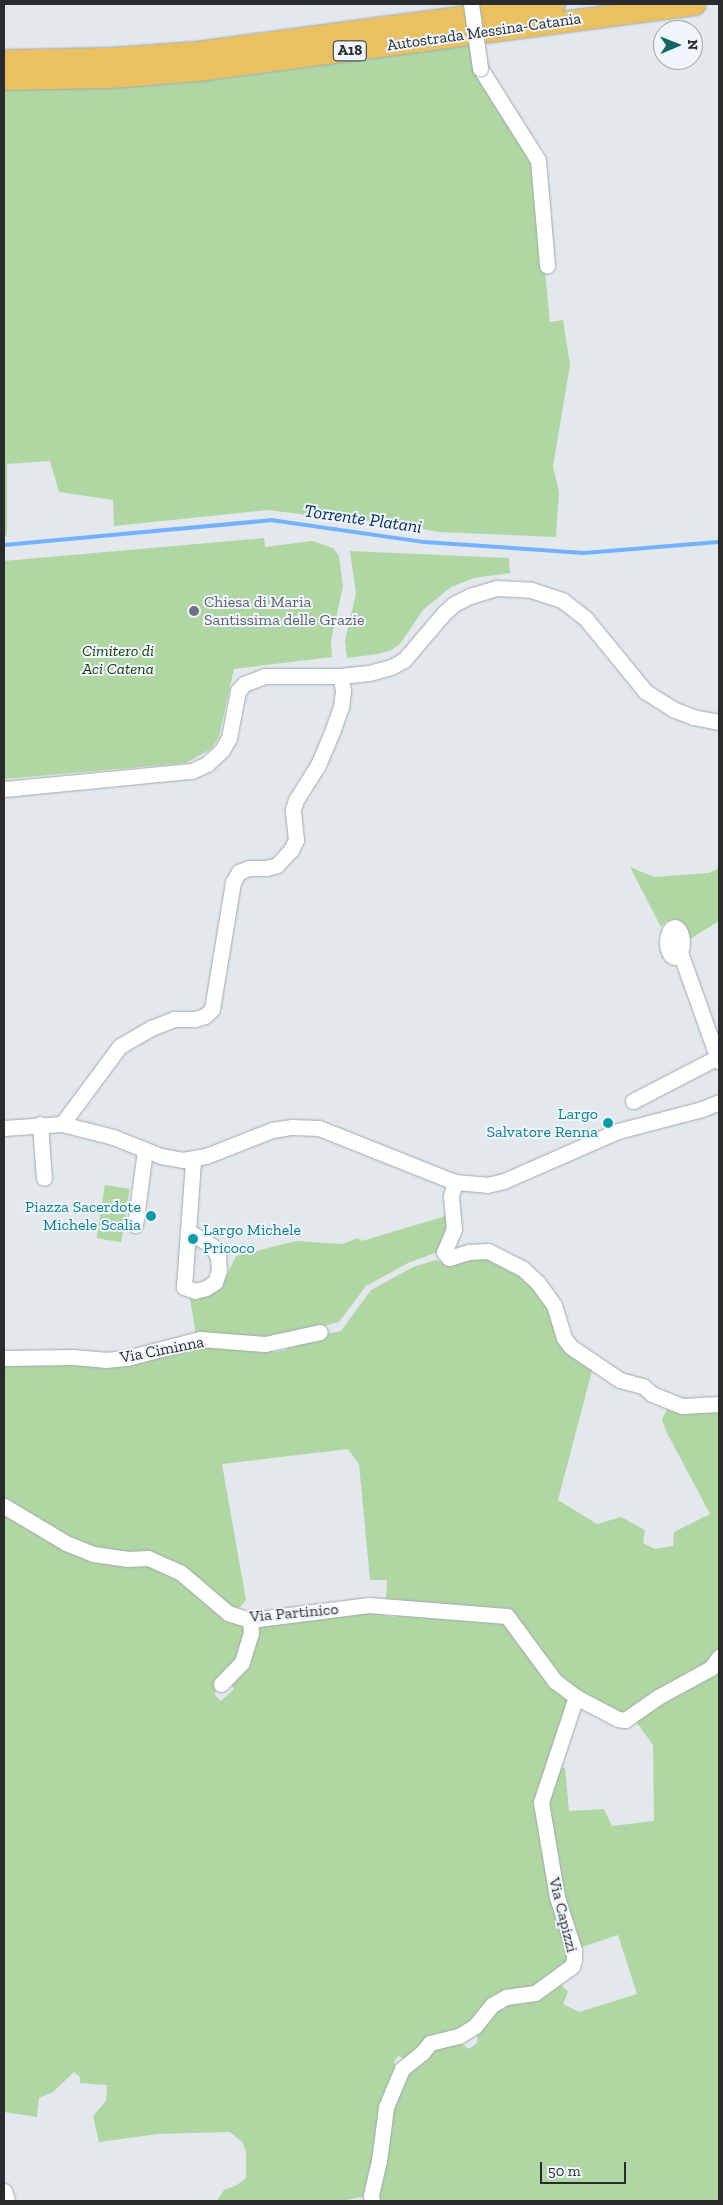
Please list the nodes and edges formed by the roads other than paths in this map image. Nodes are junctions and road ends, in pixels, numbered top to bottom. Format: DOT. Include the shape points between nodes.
graph roads {
  1 [pos="471,4"];
  2 [pos="554,4"];
  3 [pos="695,4"];
  4 [pos="4,60"];
  5 [pos="4,78"];
  6 [pos="547,266"];
  7 [pos="340,676"];
  8 [pos="719,722"];
  9 [pos="4,789"];
  10 [pos="676,941"];
  11 [pos="718,1060"];
  12 [pos="633,1101"];
  13 [pos="719,1102"];
  14 [pos="40,1124"];
  15 [pos="62,1124"];
  16 [pos="4,1128"];
  17 [pos="145,1150"];
  18 [pos="193,1160"];
  19 [pos="44,1178"];
  20 [pos="455,1182"];
  21 [pos="136,1225"];
  22 [pos="188,1231"];
  23 [pos="320,1332"];
  24 [pos="4,1358"];
  25 [pos="719,1404"];
  26 [pos="4,1506"];
  27 [pos="250,1620"];
  28 [pos="719,1657"];
  29 [pos="221,1684"];
  30 [pos="576,1697"];
  31 [pos="4,2191"];
  32 [pos="7,2201"];
  33 [pos="372,2201"];
  1 -- 6 [label="street, bridge" via="480,68 538,160"];
  2 -- 4 [label="highway, Autostrada Messina-Catania / A18" via="195,52 101,59"];
  3 -- 5 [label="highway, Autostrada Messina-Catania / A18" via="217,68 111,77"];
  7 -- 8 [label="street" via="391,667 404,660 454,604 482,591 515,588 550,594 576,609 646,692 675,710"];
  7 -- 9 [label="street" via="265,676 244,684 238,691 229,738 222,750 207,764 192,771"];
  7 -- 15 [label="street" via="343,690 341,707 318,765 296,800 296,840 291,850 277,865 249,868 239,872 233,882 212,1009 205,1016 174,1019 151,1028 120,1046"];
  10 -- 11 [label="street"];
  11 -- 12 [label="street"];
  13 -- 20 [label="street" via="618,1131 504,1181 487,1185"];
  14 -- 15 [label="street"];
  14 -- 16 [label="street"];
  14 -- 19 [label="street"];
  15 -- 17 [label="street" via="113,1137"];
  17 -- 18 [label="street" via="175,1159"];
  17 -- 21 [label="street"];
  18 -- 20 [label="street" via="272,1130 319,1128"];
  18 -- 22 [label="street"];
  20 -- 25 [label="street" via="451,1196 454,1229 444,1252 449,1258 488,1251 522,1268 554,1305 564,1338 571,1347 620,1380 643,1386 652,1394 682,1406"];
  23 -- 24 [label="street, Via Ciminna" via="265,1344 200,1339 120,1359"];
  26 -- 27 [label="street, Via Partinico" via="66,1543 93,1554 127,1559 148,1558 180,1572 228,1613"];
  27 -- 29 [label="street" via="251,1633 242,1662"];
  27 -- 30 [label="street, Via Partinico" via="369,1605 507,1616 555,1681"];
  28 -- 30 [label="street" via="711,1668 658,1697 625,1720"];
  30 -- 33 [label="street, Via Capizzi" via="541,1802 557,1897 574,1950 572,1966 535,1993 506,1997 492,2005 475,2026 460,2036 430,2043 402,2069 386,2107"];
  31 -- 32 [label="street"];
}
